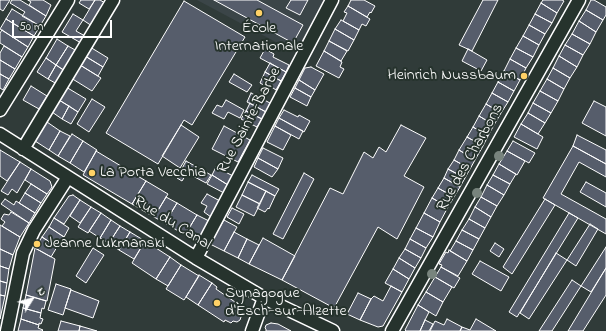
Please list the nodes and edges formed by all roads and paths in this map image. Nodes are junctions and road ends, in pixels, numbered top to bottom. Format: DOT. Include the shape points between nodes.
graph roads {
  1 [pos="68,0"];
  2 [pos="113,0"];
  3 [pos="332,0"];
  4 [pos="579,0"];
  5 [pos="0,110"];
  6 [pos="0,134"];
  7 [pos="23,149"];
  8 [pos="68,177"];
  9 [pos="196,258"];
  10 [pos="264,298"];
  11 [pos="7,331"];
  12 [pos="252,331"];
  13 [pos="333,331"];
  14 [pos="392,331"];
  1 -- 5 [label="street"];
  2 -- 7 [label="street"];
  3 -- 9 [label="street, Rue Sainte-Barbe"];
  4 -- 14 [label="street, Rue des Charbons"];
  6 -- 7 [label="street, Rue du Canal"];
  7 -- 8 [label="street, Rue du Canal"];
  8 -- 9 [label="street, Rue du Canal"];
  8 -- 11 [label="street" via="34,230 23,253"];
  9 -- 10 [label="street, Rue du Canal"];
  10 -- 12 [label="street"];
  10 -- 13 [label="street, Rue du Canal"];
}
